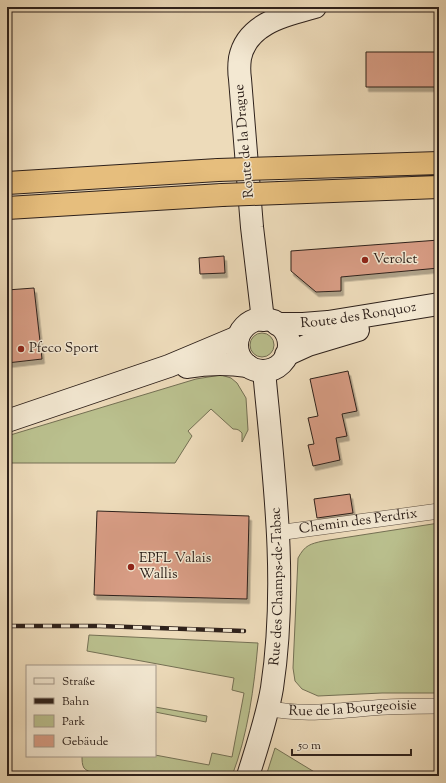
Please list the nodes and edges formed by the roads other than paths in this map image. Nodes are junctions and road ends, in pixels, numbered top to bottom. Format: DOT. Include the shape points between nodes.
graph roads {
  1 [pos="315,7"];
  2 [pos="439,163"];
  3 [pos="7,183"];
  4 [pos="439,187"];
  5 [pos="7,208"];
  6 [pos="439,304"];
  7 [pos="439,311"];
  8 [pos="270,322"];
  9 [pos="238,337"];
  10 [pos="286,356"];
  11 [pos="256,368"];
  12 [pos="127,380"];
  13 [pos="7,421"];
  14 [pos="439,511"];
  15 [pos="277,533"];
  16 [pos="439,706"];
  17 [pos="267,708"];
  18 [pos="248,776"];
  1 -- 8 [label="street, Route de la Drague" via="266,24 252,35 240,59 252,227"];
  2 -- 3 [label="highway, bridge" via="218,170"];
  4 -- 5 [label="highway, bridge" via="222,195"];
  6 -- 8 [label="street, Route des Ronquoz" via="328,322"];
  7 -- 10 [label="street, Route des Ronquoz" via="332,337"];
  8 -- 9 [label="street" via="249,323"];
  8 -- 10 [label="street" via="283,330 287,338"];
  9 -- 11 [label="street" via="238,351 242,360"];
  9 -- 12 [label="street" via="169,366"];
  10 -- 11 [label="street" via="269,370"];
  11 -- 12 [label="street" via="230,363 212,363"];
  11 -- 15 [label="street, Rue des Champs-de-Tabac" via="271,435"];
  12 -- 13 [label="street"];
  14 -- 15 [label="street, Chemin des Perdrix"];
  15 -- 17 [label="street, Rue des Champs-de-Tabac" via="279,629"];
  16 -- 17 [label="street, Rue de la Bourgeoisie" via="294,713"];
  17 -- 18 [label="street, Rue des Champs-de-Tabac"];
}
